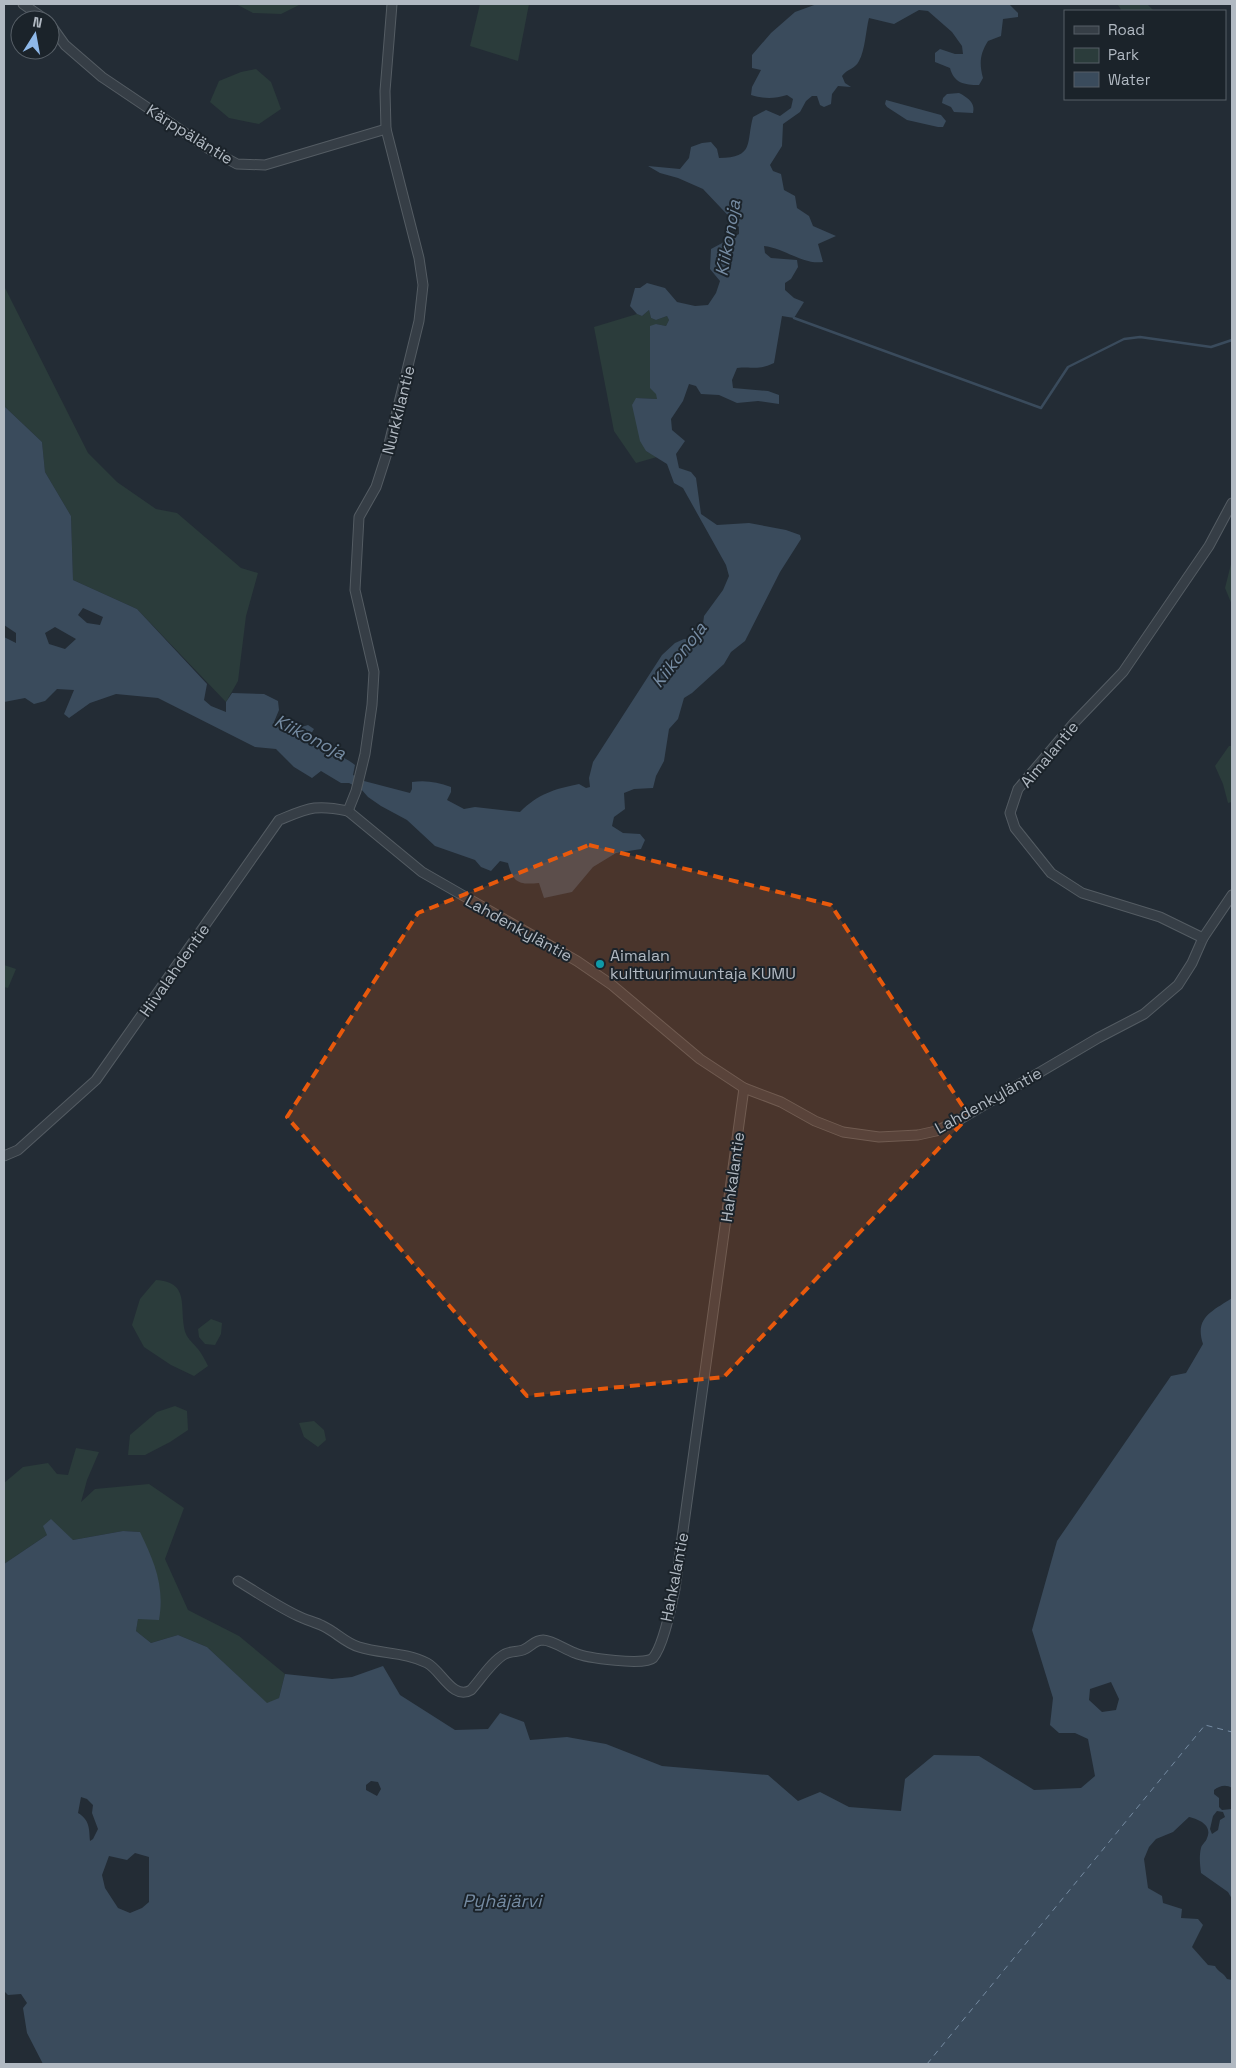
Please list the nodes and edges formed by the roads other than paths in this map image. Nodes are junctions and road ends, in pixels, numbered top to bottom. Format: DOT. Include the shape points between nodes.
graph roads {
  1 [pos="392,4"];
  2 [pos="60,37"];
  3 [pos="386,129"];
  4 [pos="1232,502"];
  5 [pos="348,811"];
  6 [pos="1232,896"];
  7 [pos="1203,938"];
  8 [pos="744,1088"];
  9 [pos="4,1156"];
  10 [pos="238,1582"];
  1 -- 3 [label="street, Nurkkilantie" via="385,91"];
  2 -- 3 [label="street, Kärppäläntie" via="102,77 209,149 237,164 265,165"];
  3 -- 5 [label="street, Nurkkilantie" via="420,258 423,286 420,321 386,456 376,487 359,516 355,590 374,672 365,754"];
  4 -- 7 [label="street, Aimalantie" via="1209,546 1123,672 1018,790 1010,813 1014,828 1051,873 1082,893 1160,917"];
  5 -- 8 [label="street, Lahdenkyläntie" via="422,872 612,984 700,1060"];
  5 -- 9 [label="street, Hiivalahdentie" via="311,807 279,820 96,1080 18,1150"];
  6 -- 7 [label="street, Lahdenkyläntie"];
  7 -- 8 [label="street, Lahdenkyläntie" via="1178,985 1144,1014 936,1131 879,1137 843,1132"];
  8 -- 10 [label="street, Hahkalantie" via="675,1589 667,1624 650,1660 595,1658 576,1654 551,1642 535,1641 524,1650 506,1653 472,1690 460,1693 428,1663 350,1644 324,1626 298,1616"];
}
